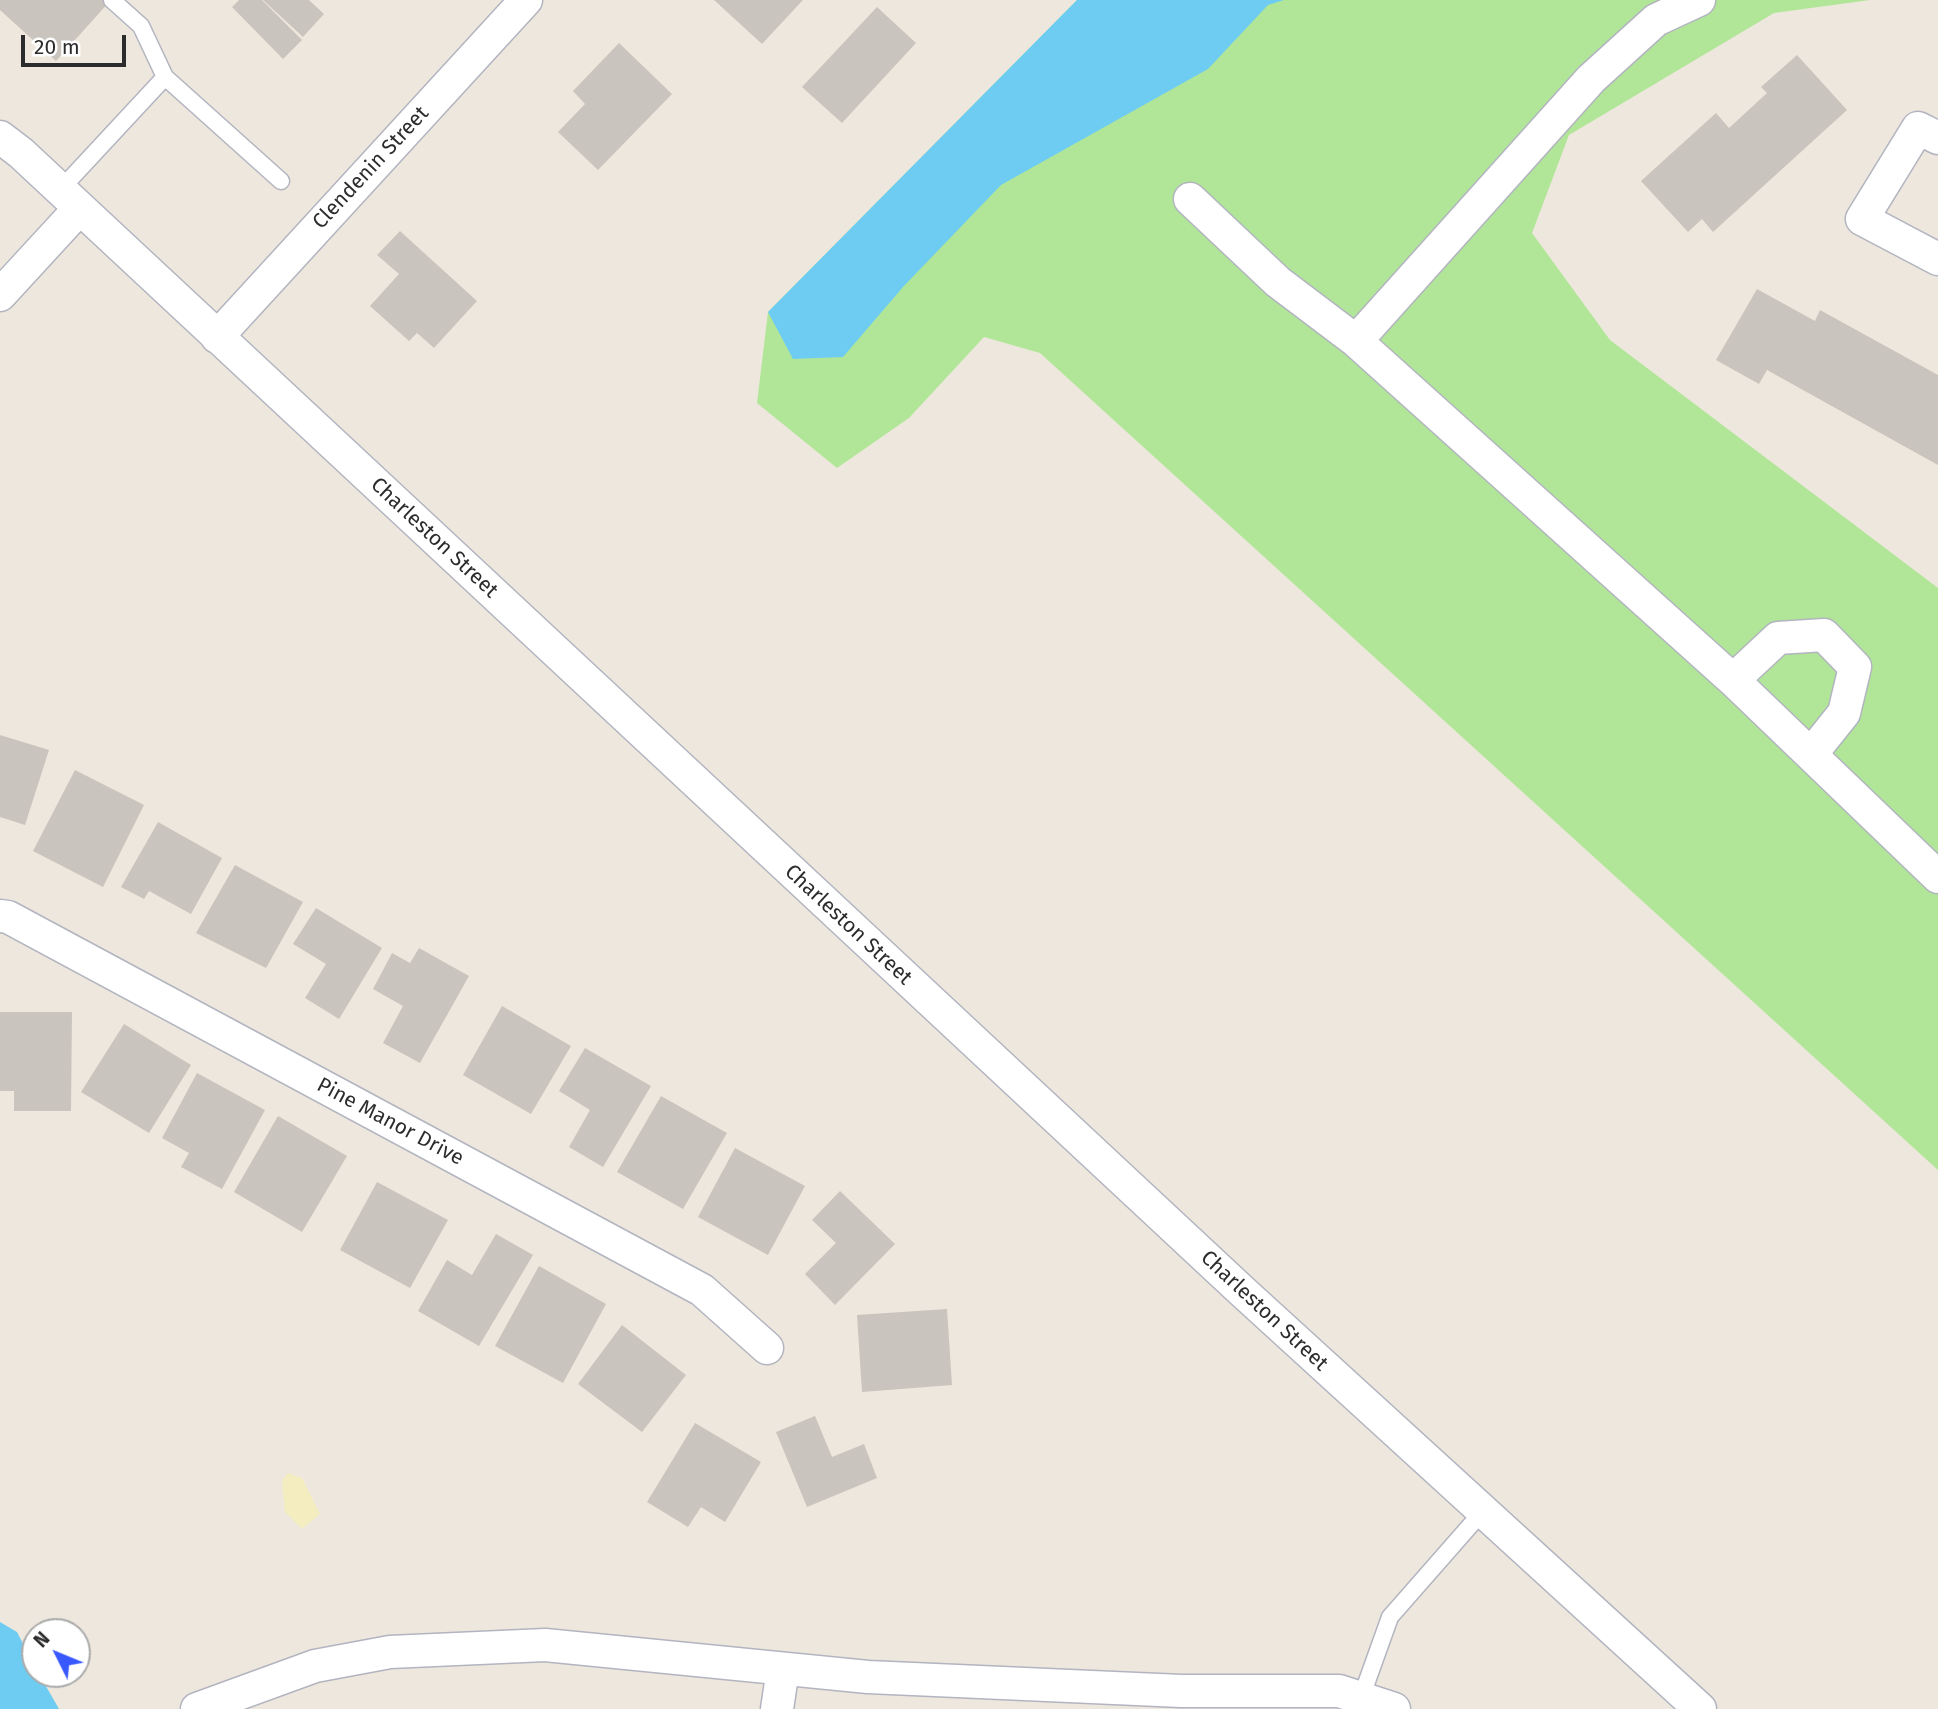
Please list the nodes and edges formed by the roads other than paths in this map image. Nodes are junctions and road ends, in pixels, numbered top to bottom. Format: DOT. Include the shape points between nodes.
graph roads {
  1 [pos="112,0"];
  2 [pos="526,0"];
  3 [pos="1699,0"];
  4 [pos="165,77"];
  5 [pos="0,137"];
  6 [pos="1938,138"];
  7 [pos="281,181"];
  8 [pos="70,199"];
  9 [pos="1190,199"];
  10 [pos="1938,259"];
  11 [pos="0,295"];
  12 [pos="217,337"];
  13 [pos="1356,341"];
  14 [pos="1733,680"];
  15 [pos="1812,753"];
  16 [pos="1938,877"];
  17 [pos="0,916"];
  18 [pos="767,1348"];
  19 [pos="1483,1511"];
  20 [pos="783,1669"];
  21 [pos="1361,1698"];
  22 [pos="197,1709"];
  23 [pos="778,1709"];
  24 [pos="1394,1709"];
  25 [pos="1700,1709"];
  1 -- 4 [label="lane" via="141,26"];
  2 -- 12 [label="street, Clendenin Street"];
  3 -- 13 [label="street" via="1656,20 1591,79"];
  4 -- 7 [label="lane"];
  4 -- 8 [label="lane"];
  5 -- 8 [label="street, Charleston Street"];
  6 -- 10 [label="street" via="1918,128 1862,219"];
  8 -- 11 [label="street"];
  8 -- 12 [label="street, Charleston Street"];
  9 -- 13 [label="street" via="1278,282"];
  12 -- 19 [label="street, Charleston Street"];
  13 -- 14 [label="street"];
  14 -- 15 [label="street"];
  14 -- 15 [label="street" via="1777,638 1824,635 1855,667 1844,713"];
  15 -- 16 [label="street"];
  17 -- 18 [label="street, Pine Manor Drive" via="702,1290"];
  19 -- 21 [label="lane" via="1390,1617"];
  19 -- 25 [label="street, Charleston Street"];
  20 -- 21 [label="street" via="1181,1691 1339,1691"];
  20 -- 22 [label="street" via="545,1645 390,1652 315,1665"];
  20 -- 23 [label="street"];
  21 -- 24 [label="street"];
}
